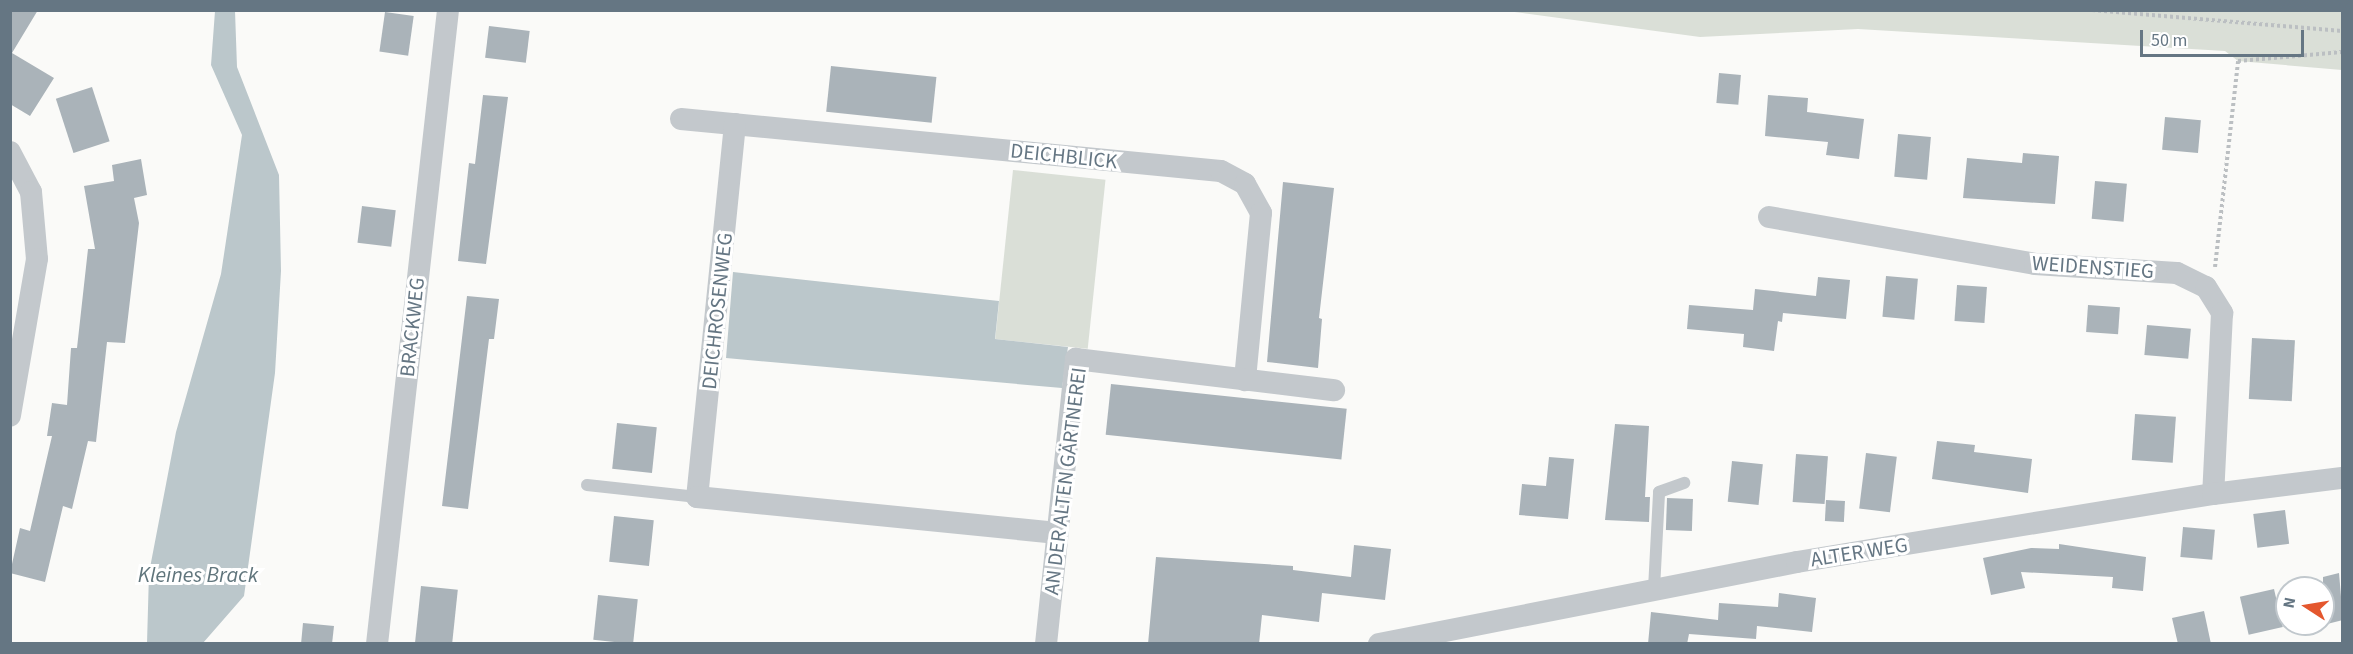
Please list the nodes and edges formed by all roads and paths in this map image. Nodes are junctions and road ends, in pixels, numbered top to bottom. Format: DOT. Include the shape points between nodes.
graph roads {
  1 [pos="448,10"];
  2 [pos="2092,10"];
  3 [pos="2343,31"];
  4 [pos="2343,52"];
  5 [pos="681,119"];
  6 [pos="735,124"];
  7 [pos="10,152"];
  8 [pos="1769,217"];
  9 [pos="2206,287"];
  10 [pos="1245,380"];
  11 [pos="1335,390"];
  12 [pos="10,417"];
  13 [pos="2343,478"];
  14 [pos="1684,483"];
  15 [pos="587,485"];
  16 [pos="2212,494"];
  17 [pos="697,497"];
  18 [pos="1057,533"];
  19 [pos="1654,589"];
  20 [pos="377,644"];
  21 [pos="1046,644"];
  22 [pos="1379,644"];
  1 -- 20 [label="street, BRACKWEG"];
  2 -- 3 [label="path"];
  4 -- 9 [label="path" via="2238,61 2217,262"];
  5 -- 6 [label="street, DEICHBLICK"];
  6 -- 10 [label="street, DEICHBLICK" via="1221,171 1245,184 1261,213"];
  6 -- 17 [label="street, DEICHROSENWEG"];
  7 -- 12 [label="street" via="31,192 37,259"];
  8 -- 9 [label="street, WEIDENSTIEG" via="2035,264 2177,273"];
  9 -- 16 [label="street" via="2222,313"];
  10 -- 11 [label="street, AN DER ALTEN GÄRTNEREI"];
  10 -- 18 [label="street, AN DER ALTEN GÄRTNEREI" via="1076,359"];
  13 -- 16 [label="street, ALTER WEG"];
  14 -- 19 [label="lane" via="1659,492"];
  15 -- 17 [label="lane"];
  16 -- 19 [label="street, ALTER WEG"];
  17 -- 18 [label="street"];
  18 -- 21 [label="street, AN DER ALTEN GÄRTNEREI"];
  19 -- 22 [label="street, ALTER WEG"];
}
